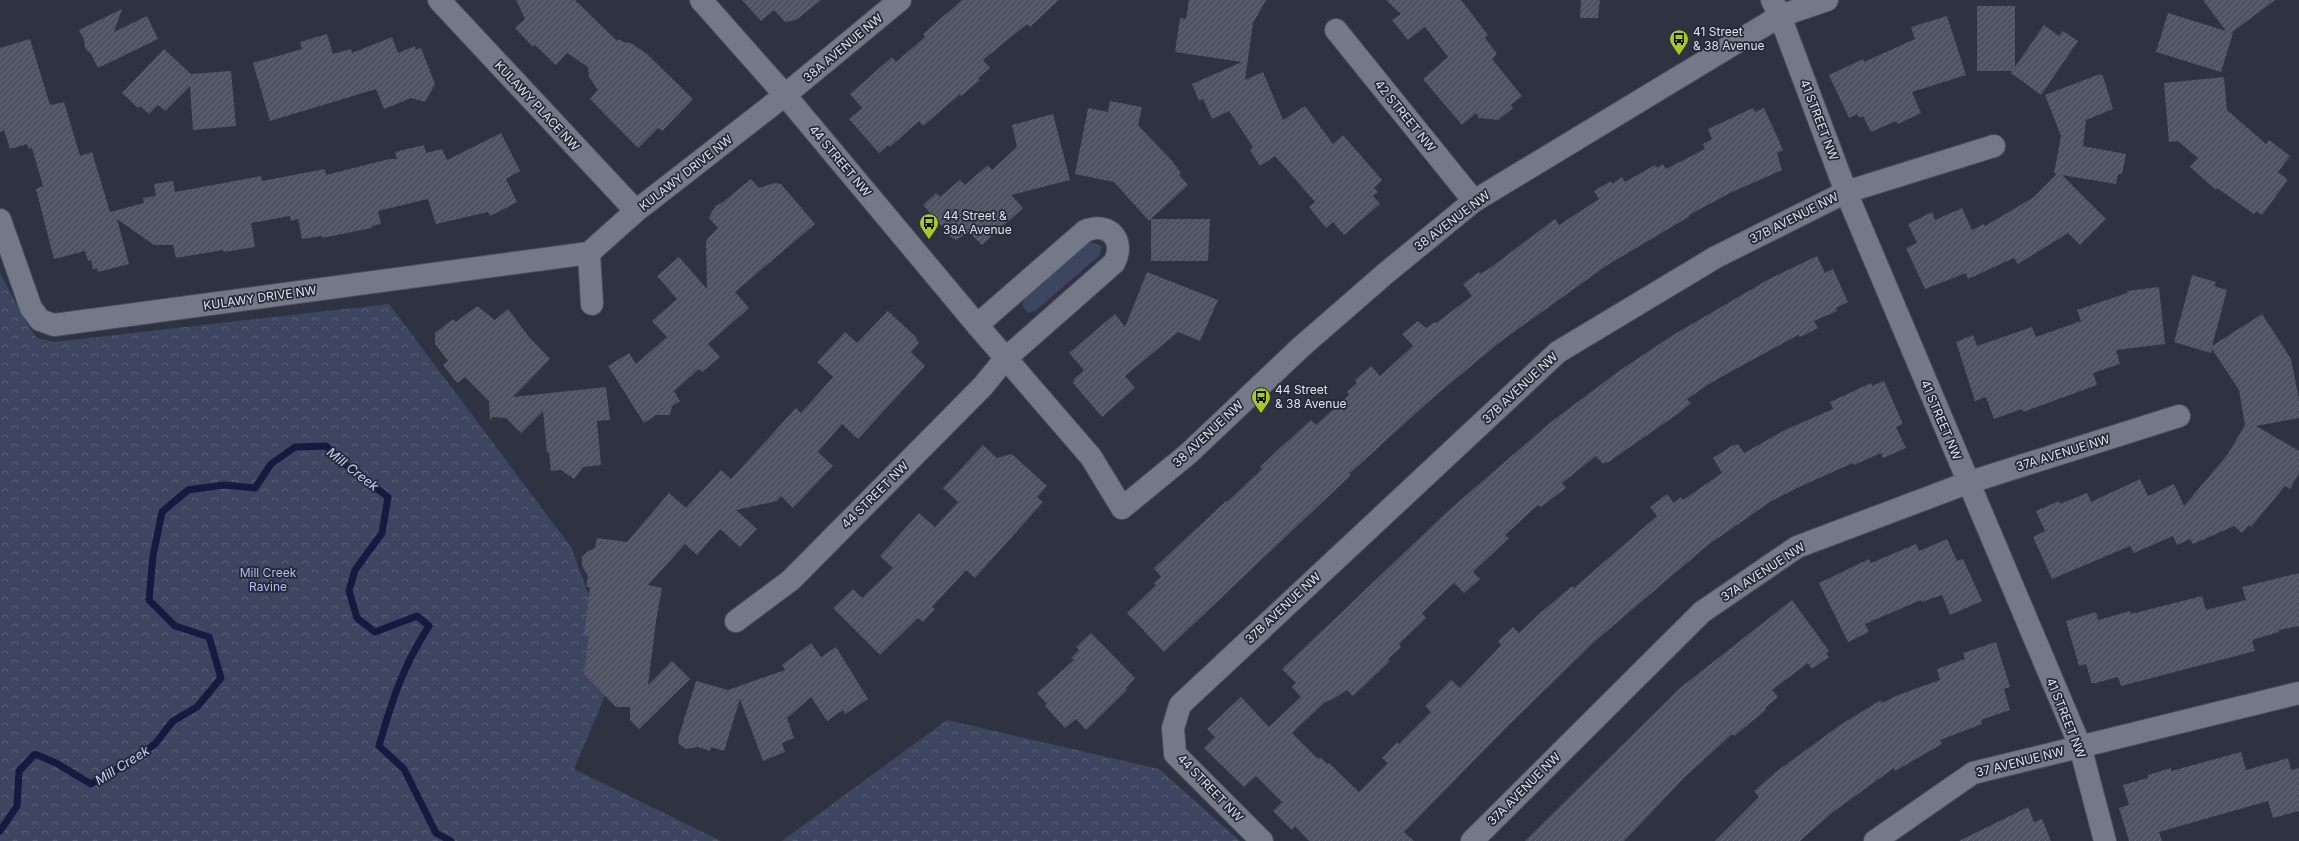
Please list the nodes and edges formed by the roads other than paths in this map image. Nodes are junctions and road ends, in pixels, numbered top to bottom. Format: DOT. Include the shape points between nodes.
graph roads {
  1 [pos="439,0"];
  2 [pos="701,0"];
  3 [pos="900,0"];
  4 [pos="1827,0"];
  5 [pos="1776,8"];
  6 [pos="1336,30"];
  7 [pos="785,95"];
  8 [pos="1994,146"];
  9 [pos="1846,192"];
  10 [pos="1474,201"];
  11 [pos="636,211"];
  12 [pos="0,220"];
  13 [pos="589,253"];
  14 [pos="592,304"];
  15 [pos="977,325"];
  16 [pos="1006,359"];
  17 [pos="2179,416"];
  18 [pos="1967,483"];
  19 [pos="1122,508"];
  20 [pos="736,621"];
  21 [pos="2299,693"];
  22 [pos="1173,728"];
  23 [pos="2080,746"];
  24 [pos="1262,841"];
  25 [pos="1472,841"];
  26 [pos="1875,841"];
  27 [pos="2105,841"];
  1 -- 11 [label="street, KULAWY PLACE NW"];
  2 -- 7 [label="street, 44 STREET NW"];
  3 -- 7 [label="street, 38A AVENUE NW"];
  4 -- 5 [label="street, 38 AVENUE NW"];
  5 -- 9 [label="street, 41 STREET NW"];
  5 -- 10 [label="street, 38 AVENUE NW"];
  6 -- 10 [label="street, 42 STREET NW"];
  7 -- 11 [label="street, KULAWY DRIVE NW"];
  7 -- 15 [label="street, 44 STREET NW"];
  8 -- 9 [label="street, 37B AVENUE NW"];
  9 -- 18 [label="street, 41 STREET NW"];
  9 -- 22 [label="street, 37B AVENUE NW" via="1716,257 1558,352 1180,705"];
  10 -- 19 [label="street, 38 AVENUE NW" via="1346,307 1188,454"];
  11 -- 13 [label="street, KULAWY DRIVE NW"];
  12 -- 13 [label="street, KULAWY DRIVE NW" via="31,308 40,320 54,325"];
  13 -- 14 [label="street"];
  15 -- 16 [label="street, 44 STREET NW"];
  15 -- 16 [label="street, 44 STREET NW" via="1085,231 1100,227 1116,238 1119,249 1114,263"];
  16 -- 19 [label="street, 44 STREET NW" via="1091,457"];
  16 -- 20 [label="street, 44 STREET NW" via="983,386 791,580"];
  17 -- 18 [label="street, 37A AVENUE NW"];
  18 -- 23 [label="street, 41 STREET NW"];
  18 -- 25 [label="street, 37A AVENUE NW" via="1797,548 1702,612"];
  21 -- 23 [label="street, 37 AVENUE NW"];
  22 -- 24 [label="street, 44 STREET NW" via="1175,754"];
  23 -- 26 [label="street, 37 AVENUE NW" via="1973,773"];
  23 -- 27 [label="street, 41 STREET NW"];
}
